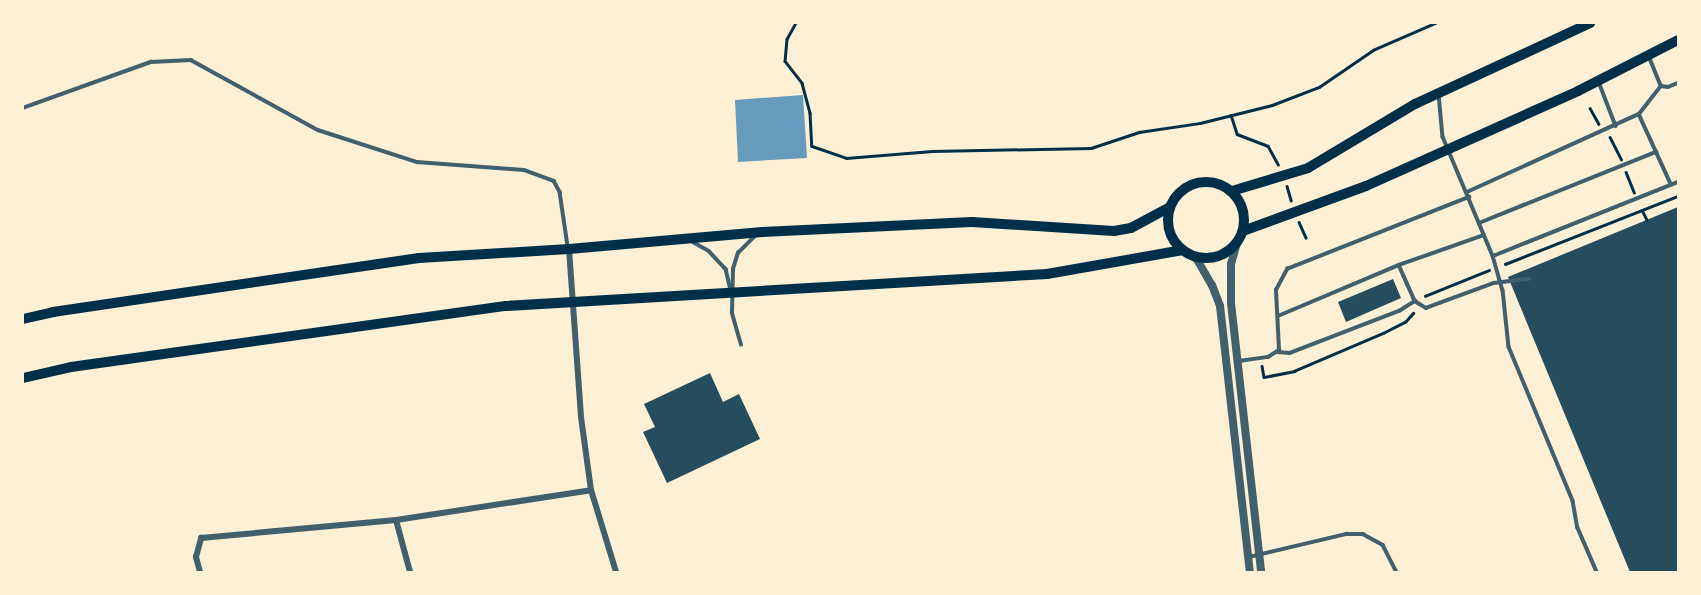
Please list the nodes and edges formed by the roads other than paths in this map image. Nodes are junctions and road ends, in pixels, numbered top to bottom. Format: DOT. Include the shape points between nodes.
graph roads {
  1 [pos="1590,23"];
  2 [pos="1678,40"];
  3 [pos="1648,55"];
  4 [pos="1598,81"];
  5 [pos="1678,83"];
  6 [pos="1661,86"];
  7 [pos="1439,93"];
  8 [pos="23,108"];
  9 [pos="1639,114"];
  10 [pos="1616,126"];
  11 [pos="1448,149"];
  12 [pos="1656,152"];
  13 [pos="1678,182"];
  14 [pos="1671,184"];
  15 [pos="1232,191"];
  16 [pos="1468,195"];
  17 [pos="1170,208"];
  18 [pos="1479,223"];
  19 [pos="1243,231"];
  20 [pos="762,232"];
  21 [pos="1484,235"];
  22 [pos="688,239"];
  23 [pos="1237,243"];
  24 [pos="569,249"];
  25 [pos="1183,250"];
  26 [pos="1195,256"];
  27 [pos="1493,256"];
  28 [pos="1399,265"];
  29 [pos="1529,279"];
  30 [pos="732,293"];
  31 [pos="571,303"];
  32 [pos="1416,303"];
  33 [pos="1278,316"];
  34 [pos="23,320"];
  35 [pos="741,345"];
  36 [pos="1277,352"];
  37 [pos="1239,360"];
  38 [pos="23,378"];
  39 [pos="591,490"];
  40 [pos="397,520"];
  41 [pos="1261,554"];
  42 [pos="1249,557"];
  43 [pos="200,572"];
  44 [pos="411,572"];
  45 [pos="616,572"];
  46 [pos="1250,572"];
  47 [pos="1261,572"];
  48 [pos="1397,572"];
  49 [pos="1597,572"];
  1 -- 7 [label="main road"];
  2 -- 3 [label="main road"];
  3 -- 4 [label="main road"];
  3 -- 6 [label="lane"];
  4 -- 10 [label="lane"];
  4 -- 11 [label="main road"];
  5 -- 6 [label="lane"];
  6 -- 9 [label="lane"];
  7 -- 11 [label="lane"];
  7 -- 15 [label="main road" via="1382,121 1308,168"];
  8 -- 24 [label="lane" via="151,62 191,60 318,130 417,162 524,170 554,181"];
  9 -- 10 [label="lane"];
  9 -- 12 [label="lane"];
  10 -- 16 [label="lane"];
  11 -- 16 [label="lane"];
  11 -- 19 [label="main road"];
  12 -- 14 [label="lane"];
  12 -- 18 [label="lane"];
  13 -- 14 [label="lane"];
  14 -- 27 [label="lane"];
  15 -- 17 [label="main road" via="1197,183 1185,188"];
  15 -- 19 [label="main road" via="1242,210"];
  16 -- 18 [label="lane"];
  16 -- 33 [label="lane" via="1293,265 1277,284"];
  17 -- 20 [label="main road" via="1131,228 1114,231 972,222"];
  17 -- 25 [label="main road" via="1170,231"];
  18 -- 21 [label="lane"];
  19 -- 23 [label="main road"];
  20 -- 22 [label="main road"];
  20 -- 30 [label="lane" via="738,253"];
  21 -- 27 [label="lane"];
  21 -- 28 [label="lane"];
  22 -- 24 [label="main road"];
  22 -- 30 [label="lane" via="709,251 726,269"];
  23 -- 26 [label="main road" via="1218,256"];
  23 -- 37 [label="street" via="1230,278"];
  24 -- 31 [label="street"];
  24 -- 34 [label="main road" via="419,258"];
  25 -- 26 [label="main road"];
  25 -- 30 [label="main road" via="1074,271"];
  26 -- 42 [label="street" via="1220,306"];
  27 -- 49 [label="lane" via="1503,290 1509,347 1573,501 1578,528"];
  28 -- 32 [label="lane"];
  28 -- 33 [label="lane"];
  29 -- 32 [label="lane" via="1494,284 1437,306"];
  30 -- 31 [label="main road"];
  30 -- 35 [label="lane"];
  31 -- 38 [label="main road" via="478,310 71,367"];
  31 -- 39 [label="street"];
  32 -- 36 [label="lane" via="1290,353"];
  33 -- 36 [label="lane" via="1281,343"];
  36 -- 37 [label="lane"];
  37 -- 41 [label="street"];
  39 -- 40 [label="street"];
  39 -- 45 [label="street"];
  40 -- 43 [label="street" via="201,538 196,557"];
  40 -- 44 [label="street"];
  41 -- 42 [label="lane"];
  41 -- 47 [label="street"];
  41 -- 48 [label="lane" via="1363,534 1383,545"];
  42 -- 46 [label="street"];
}
